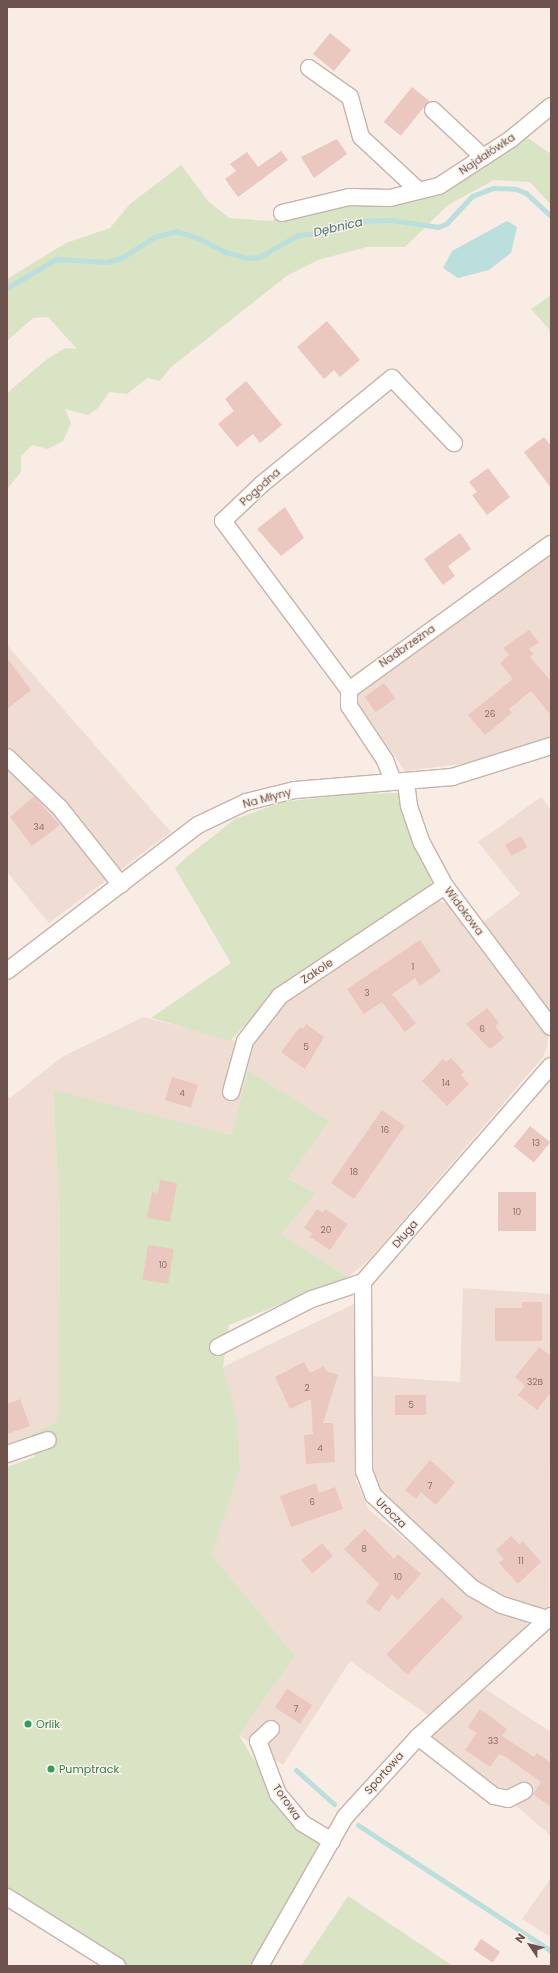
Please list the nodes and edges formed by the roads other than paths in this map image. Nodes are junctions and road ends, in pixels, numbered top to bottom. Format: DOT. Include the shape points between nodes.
graph roads {
  1 [pos="309,68"];
  2 [pos="551,106"];
  3 [pos="433,110"];
  4 [pos="483,157"];
  5 [pos="418,190"];
  6 [pos="282,213"];
  7 [pos="454,443"];
  8 [pos="551,544"];
  9 [pos="349,690"];
  10 [pos="551,746"];
  11 [pos="7,757"];
  12 [pos="400,781"];
  13 [pos="121,884"];
  14 [pos="446,886"];
  15 [pos="7,971"];
  16 [pos="551,1027"];
  17 [pos="551,1066"];
  18 [pos="231,1092"];
  19 [pos="363,1282"];
  20 [pos="218,1347"];
  21 [pos="48,1440"];
  22 [pos="7,1454"];
  23 [pos="549,1618"];
  24 [pos="271,1729"];
  25 [pos="418,1737"];
  26 [pos="524,1792"];
  27 [pos="332,1841"];
  28 [pos="7,1897"];
  29 [pos="117,1966"];
  30 [pos="260,1966"];
  1 -- 5 [label="street" via="350,97 361,137"];
  2 -- 4 [label="street, Najdałówka"];
  3 -- 4 [label="street"];
  4 -- 5 [label="street, Najdałówka" via="439,186"];
  5 -- 6 [label="street, Najdałówka" via="390,198 349,197"];
  7 -- 9 [label="street, Pogodna" via="392,378 262,484 223,522"];
  8 -- 9 [label="street, Nadbrzeżna"];
  9 -- 12 [label="street" via="350,706"];
  10 -- 12 [label="street, Na Młyny" via="452,777"];
  11 -- 13 [label="street" via="60,808"];
  12 -- 13 [label="street, Na Młyny" via="295,790 246,802 198,825"];
  12 -- 14 [label="street, Widokowa" via="422,843"];
  13 -- 15 [label="street, Na Młyny"];
  14 -- 16 [label="street, Widokowa"];
  14 -- 18 [label="street, Zakole" via="280,996 245,1041"];
  17 -- 19 [label="street, Długa"];
  19 -- 20 [label="street" via="312,1299"];
  19 -- 23 [label="street, Urocza" via="364,1471 372,1495 472,1588 502,1605"];
  21 -- 22 [label="street"];
  23 -- 25 [label="street, Sportowa"];
  24 -- 27 [label="street, Torowa" via="258,1741 278,1794 302,1823"];
  25 -- 26 [label="street" via="494,1796 508,1799"];
  25 -- 27 [label="street, Sportowa" via="345,1817"];
  27 -- 30 [label="street, Sportowa"];
  28 -- 29 [label="street"];
}
